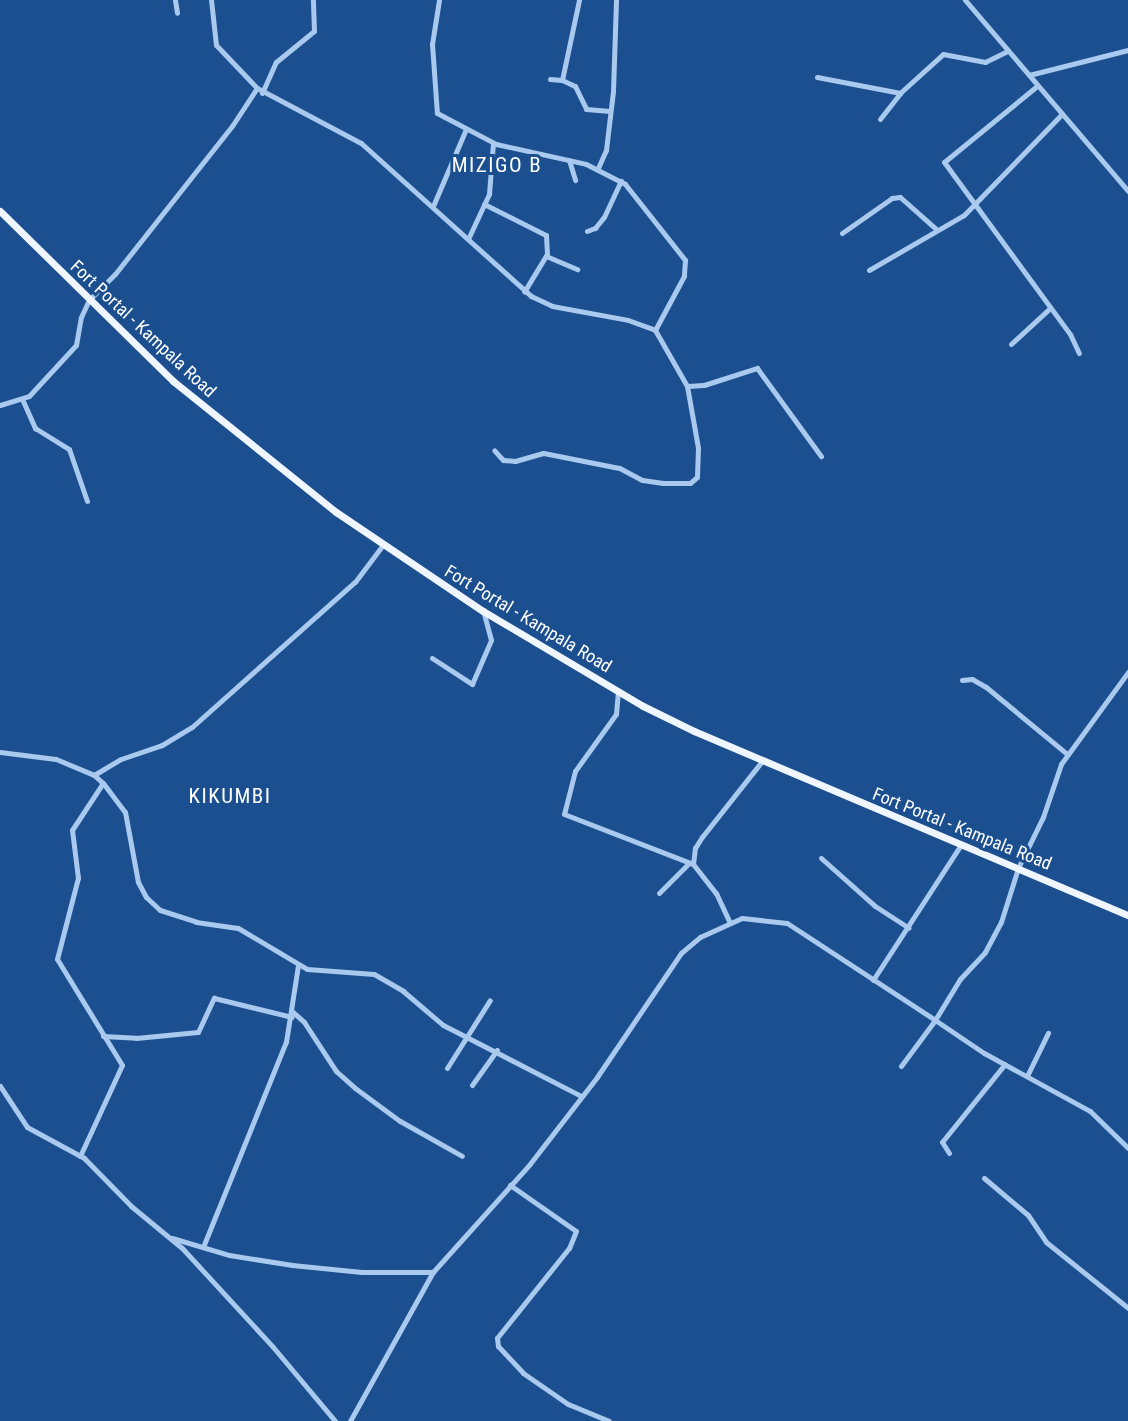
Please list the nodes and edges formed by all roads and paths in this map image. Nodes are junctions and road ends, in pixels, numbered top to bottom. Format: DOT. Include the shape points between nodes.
graph roads {
  1 [pos="175,0"];
  2 [pos="210,0"];
  3 [pos="313,0"];
  4 [pos="439,0"];
  5 [pos="579,0"];
  6 [pos="616,0"];
  7 [pos="965,0"];
  8 [pos="177,13"];
  9 [pos="1128,50"];
  10 [pos="1008,51"];
  11 [pos="1029,75"];
  12 [pos="817,77"];
  13 [pos="550,79"];
  14 [pos="562,80"];
  15 [pos="1037,86"];
  16 [pos="257,88"];
  17 [pos="262,93"];
  18 [pos="900,93"];
  19 [pos="610,111"];
  20 [pos="1062,114"];
  21 [pos="880,119"];
  22 [pos="466,129"];
  23 [pos="493,143"];
  24 [pos="569,160"];
  25 [pos="598,168"];
  26 [pos="575,180"];
  27 [pos="621,182"];
  28 [pos="1128,191"];
  29 [pos="484,204"];
  30 [pos="433,206"];
  31 [pos="976,206"];
  32 [pos="0,211"];
  33 [pos="936,229"];
  34 [pos="587,231"];
  35 [pos="842,233"];
  36 [pos="468,239"];
  37 [pos="546,256"];
  38 [pos="577,269"];
  39 [pos="869,270"];
  40 [pos="524,292"];
  41 [pos="89,300"];
  42 [pos="1050,308"];
  43 [pos="655,330"];
  44 [pos="1011,344"];
  45 [pos="1079,352"];
  46 [pos="687,386"];
  47 [pos="23,401"];
  48 [pos="0,405"];
  49 [pos="494,450"];
  50 [pos="821,456"];
  51 [pos="87,501"];
  52 [pos="382,546"];
  53 [pos="483,611"];
  54 [pos="432,658"];
  55 [pos="1128,672"];
  56 [pos="962,680"];
  57 [pos="618,691"];
  58 [pos="0,752"];
  59 [pos="1067,754"];
  60 [pos="762,761"];
  61 [pos="94,775"];
  62 [pos="103,783"];
  63 [pos="960,846"];
  64 [pos="821,858"];
  65 [pos="691,864"];
  66 [pos="1018,868"];
  67 [pos="659,893"];
  68 [pos="1128,915"];
  69 [pos="729,921"];
  70 [pos="909,928"];
  71 [pos="298,965"];
  72 [pos="873,980"];
  73 [pos="490,1000"];
  74 [pos="292,1014"];
  75 [pos="935,1020"];
  76 [pos="1048,1033"];
  77 [pos="103,1036"];
  78 [pos="468,1036"];
  79 [pos="497,1050"];
  80 [pos="1005,1064"];
  81 [pos="901,1066"];
  82 [pos="447,1068"];
  83 [pos="1027,1076"];
  84 [pos="472,1085"];
  85 [pos="0,1086"];
  86 [pos="581,1096"];
  87 [pos="1128,1148"];
  88 [pos="949,1154"];
  89 [pos="80,1156"];
  90 [pos="462,1156"];
  91 [pos="984,1178"];
  92 [pos="510,1185"];
  93 [pos="169,1237"];
  94 [pos="203,1248"];
  95 [pos="434,1272"];
  96 [pos="1128,1308"];
  97 [pos="335,1421"];
  98 [pos="350,1421"];
  99 [pos="609,1421"];
  1 -- 8 [label="street"];
  2 -- 16 [label="street" via="216,45"];
  3 -- 17 [label="street" via="314,31 276,62"];
  4 -- 22 [label="street" via="432,44 435,108 443,118"];
  5 -- 14 [label="street"];
  6 -- 19 [label="street"];
  7 -- 10 [label="street"];
  9 -- 11 [label="street"];
  10 -- 11 [label="street"];
  10 -- 18 [label="street" via="985,62 943,54"];
  11 -- 15 [label="street"];
  12 -- 18 [label="street"];
  13 -- 14 [label="street"];
  14 -- 19 [label="street" via="575,87 586,109"];
  15 -- 20 [label="street"];
  15 -- 31 [label="street" via="945,160"];
  16 -- 17 [label="street"];
  16 -- 41 [label="street" via="115,274"];
  17 -- 30 [label="street" via="361,142"];
  18 -- 21 [label="street"];
  19 -- 25 [label="street" via="605,158"];
  20 -- 28 [label="street"];
  20 -- 31 [label="street"];
  22 -- 23 [label="street"];
  22 -- 30 [label="street"];
  23 -- 24 [label="street" via="526,154"];
  23 -- 29 [label="street" via="491,182"];
  24 -- 25 [label="street"];
  24 -- 26 [label="street"];
  25 -- 27 [label="street"];
  27 -- 34 [label="street" via="604,217"];
  27 -- 43 [label="street" via="685,260 684,276"];
  29 -- 36 [label="street"];
  29 -- 37 [label="street" via="546,235"];
  30 -- 36 [label="street"];
  31 -- 33 [label="street"];
  31 -- 42 [label="street"];
  32 -- 41 [label="main road, Fort Portal - Kampala Road"];
  33 -- 35 [label="street" via="900,197 892,198"];
  33 -- 39 [label="street" via="900,255"];
  36 -- 40 [label="street"];
  37 -- 38 [label="street"];
  37 -- 40 [label="street"];
  40 -- 43 [label="street" via="552,306 628,320"];
  41 -- 47 [label="street" via="76,345"];
  41 -- 52 [label="main road, Fort Portal - Kampala Road" via="173,381"];
  42 -- 44 [label="street"];
  42 -- 45 [label="street"];
  43 -- 46 [label="street"];
  46 -- 49 [label="street" via="698,448 697,477 690,483 642,480 619,468 543,453 515,461 503,460"];
  46 -- 50 [label="street" via="704,385 758,368"];
  47 -- 48 [label="street"];
  47 -- 51 [label="street" via="35,428 69,449"];
  52 -- 53 [label="main road, Fort Portal - Kampala Road"];
  52 -- 61 [label="street" via="355,582 192,727"];
  53 -- 54 [label="street" via="491,640 472,684"];
  53 -- 57 [label="main road, Fort Portal - Kampala Road"];
  55 -- 59 [label="street"];
  56 -- 59 [label="street" via="972,679 986,687"];
  57 -- 60 [label="main road, Fort Portal - Kampala Road"];
  57 -- 65 [label="street" via="616,714 575,771 564,814"];
  58 -- 61 [label="street" via="56,759"];
  59 -- 66 [label="street"];
  60 -- 63 [label="main road, Fort Portal - Kampala Road"];
  60 -- 65 [label="street" via="702,837"];
  61 -- 62 [label="street"];
  62 -- 71 [label="street" via="125,812 138,882 151,904 176,918 238,928"];
  62 -- 77 [label="street" via="72,830 78,878 57,958"];
  63 -- 66 [label="main road, Fort Portal - Kampala Road"];
  63 -- 70 [label="street" via="923,898"];
  64 -- 70 [label="street" via="875,906"];
  65 -- 67 [label="street"];
  65 -- 69 [label="street" via="716,893"];
  66 -- 68 [label="main road, Fort Portal - Kampala Road"];
  66 -- 75 [label="street" via="1001,922 985,952 960,979"];
  69 -- 72 [label="street" via="754,918 787,923"];
  69 -- 86 [label="street" via="681,953"];
  70 -- 72 [label="street"];
  71 -- 74 [label="street"];
  71 -- 78 [label="street" via="322,972 374,974 403,991 443,1025"];
  72 -- 75 [label="street"];
  73 -- 78 [label="street"];
  74 -- 77 [label="street" via="214,998 198,1032 136,1038"];
  74 -- 90 [label="street" via="304,1022 336,1071 355,1088 400,1121"];
  74 -- 94 [label="street" via="273,1078"];
  75 -- 80 [label="street"];
  75 -- 81 [label="street"];
  76 -- 83 [label="street"];
  77 -- 89 [label="street" via="122,1069"];
  78 -- 79 [label="street"];
  78 -- 82 [label="street"];
  79 -- 84 [label="street"];
  79 -- 86 [label="street"];
  80 -- 83 [label="street"];
  80 -- 88 [label="street" via="942,1142"];
  83 -- 87 [label="street" via="1090,1111"];
  85 -- 89 [label="street" via="27,1127"];
  86 -- 92 [label="street"];
  89 -- 93 [label="street"];
  91 -- 96 [label="street" via="1023,1210 1046,1242"];
  92 -- 95 [label="street"];
  92 -- 99 [label="street" via="576,1231 569,1248 497,1338 498,1346 523,1373 568,1404"];
  93 -- 94 [label="street"];
  93 -- 97 [label="street" via="273,1347"];
  94 -- 95 [label="street" via="292,1265 362,1272"];
  95 -- 98 [label="street"];
}
